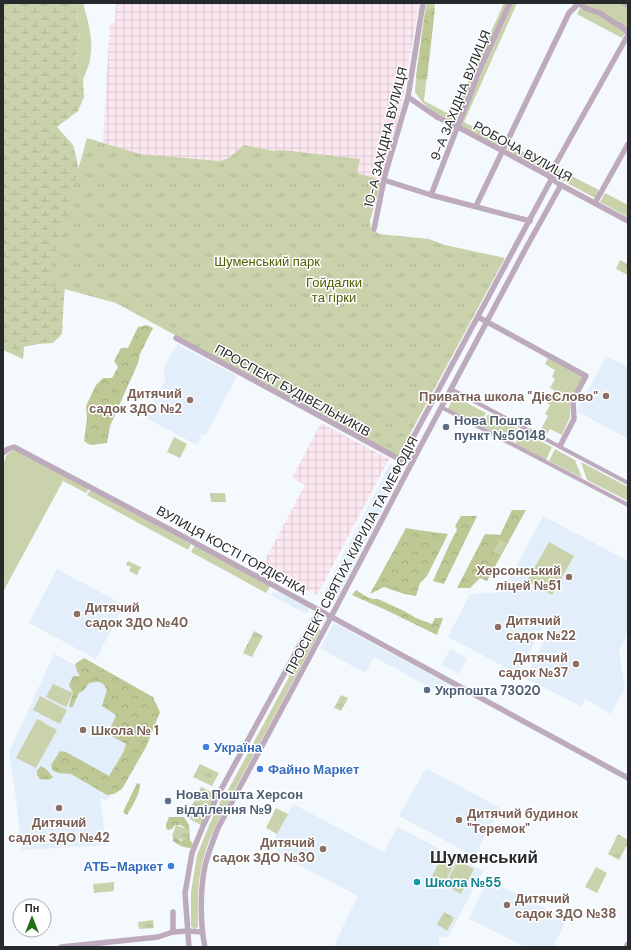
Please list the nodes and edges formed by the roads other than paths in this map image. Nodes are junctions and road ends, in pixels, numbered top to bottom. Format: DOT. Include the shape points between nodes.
graph roads {
  1 [pos="423,3"];
  2 [pos="510,3"];
  3 [pos="579,3"];
  4 [pos="624,3"];
  5 [pos="628,5"];
  6 [pos="628,34"];
  7 [pos="408,97"];
  8 [pos="458,127"];
  9 [pos="628,144"];
  10 [pos="504,151"];
  11 [pos="551,177"];
  12 [pos="384,180"];
  13 [pos="561,185"];
  14 [pos="431,195"];
  15 [pos="595,203"];
  16 [pos="476,206"];
  17 [pos="530,221"];
  18 [pos="628,221"];
  19 [pos="374,229"];
  20 [pos="478,317"];
  21 [pos="487,322"];
  22 [pos="176,338"];
  23 [pos="451,389"];
  24 [pos="441,407"];
  25 [pos="560,446"];
  26 [pos="3,453"];
  27 [pos="628,483"];
  28 [pos="628,505"];
  29 [pos="319,610"];
  30 [pos="331,617"];
  31 [pos="628,778"];
  32 [pos="173,912"];
  33 [pos="188,931"];
  34 [pos="174,932"];
  35 [pos="202,932"];
  36 [pos="61,947"];
  37 [pos="189,947"];
  38 [pos="205,947"];
  1 -- 7 [label="street, 10-А ЗАХІДНА ВУЛИЦЯ"];
  2 -- 8 [label="street, 9-А ЗАХІДНА ВУЛИЦЯ" via="478,74"];
  3 -- 6 [label="street" via="585,8 600,12 622,26"];
  3 -- 10 [label="street" via="569,13"];
  4 -- 5 [label="street"];
  6 -- 11 [label="street"];
  7 -- 8 [label="street, РОБОЧА ВУЛИЦЯ" via="437,117"];
  7 -- 12 [label="street, 10-А ЗАХІДНА ВУЛИЦЯ"];
  8 -- 10 [label="street, РОБОЧА ВУЛИЦЯ"];
  8 -- 14 [label="street, 9-А ЗАХІДНА ВУЛИЦЯ"];
  9 -- 15 [label="street"];
  10 -- 11 [label="street, РОБОЧА ВУЛИЦЯ"];
  10 -- 16 [label="street"];
  11 -- 13 [label="street, РОБОЧА ВУЛИЦЯ"];
  11 -- 17 [label="street"];
  12 -- 14 [label="street"];
  12 -- 19 [label="street, 10-А ЗАХІДНА ВУЛИЦЯ"];
  13 -- 15 [label="street, РОБОЧА ВУЛИЦЯ"];
  13 -- 21 [label="street, ПРОСПЕКТ СВЯТИХ КИРИЛА ТА МЕФОДІЯ"];
  14 -- 16 [label="street"];
  15 -- 18 [label="street, РОБОЧА ВУЛИЦЯ"];
  16 -- 17 [label="street"];
  17 -- 20 [label="street"];
  20 -- 21 [label="street"];
  20 -- 22 [label="street, ПРОСПЕКТ БУДІВЕЛЬНИКІВ" via="401,460"];
  21 -- 23 [label="street, ПРОСПЕКТ СВЯТИХ КИРИЛА ТА МЕФОДІЯ"];
  21 -- 25 [label="street" via="586,376 573,400 574,419"];
  23 -- 24 [label="street, ПРОСПЕКТ СВЯТИХ КИРИЛА ТА МЕФОДІЯ"];
  23 -- 25 [label="street"];
  24 -- 28 [label="street"];
  24 -- 30 [label="street, ПРОСПЕКТ СВЯТИХ КИРИЛА ТА МЕФОДІЯ"];
  25 -- 27 [label="street"];
  26 -- 29 [label="street, ВУЛИЦЯ КОСТІ ГОРДІЄНКА" via="14,447"];
  29 -- 30 [label="street, ВУЛИЦЯ КОСТІ ГОРДІЄНКА"];
  29 -- 33 [label="street, ПРОСПЕКТ СВЯТИХ КИРИЛА ТА МЕФОДІЯ" via="202,826 192,853 185,893"];
  30 -- 31 [label="street, ВУЛИЦЯ КОСТІ ГОРДІЄНКА"];
  30 -- 35 [label="street, ПРОСПЕКТ СВЯТИХ КИРИЛА ТА МЕФОДІЯ" via="218,828 205,868 202,889"];
  32 -- 34 [label="street"];
  33 -- 34 [label="street"];
  33 -- 35 [label="street"];
  33 -- 37 [label="street, ПРОСПЕКТ СВЯТИХ КИРИЛА ТА МЕФОДІЯ"];
  34 -- 36 [label="street" via="158,937"];
  35 -- 38 [label="street, ПРОСПЕКТ СВЯТИХ КИРИЛА ТА МЕФОДІЯ"];
}
